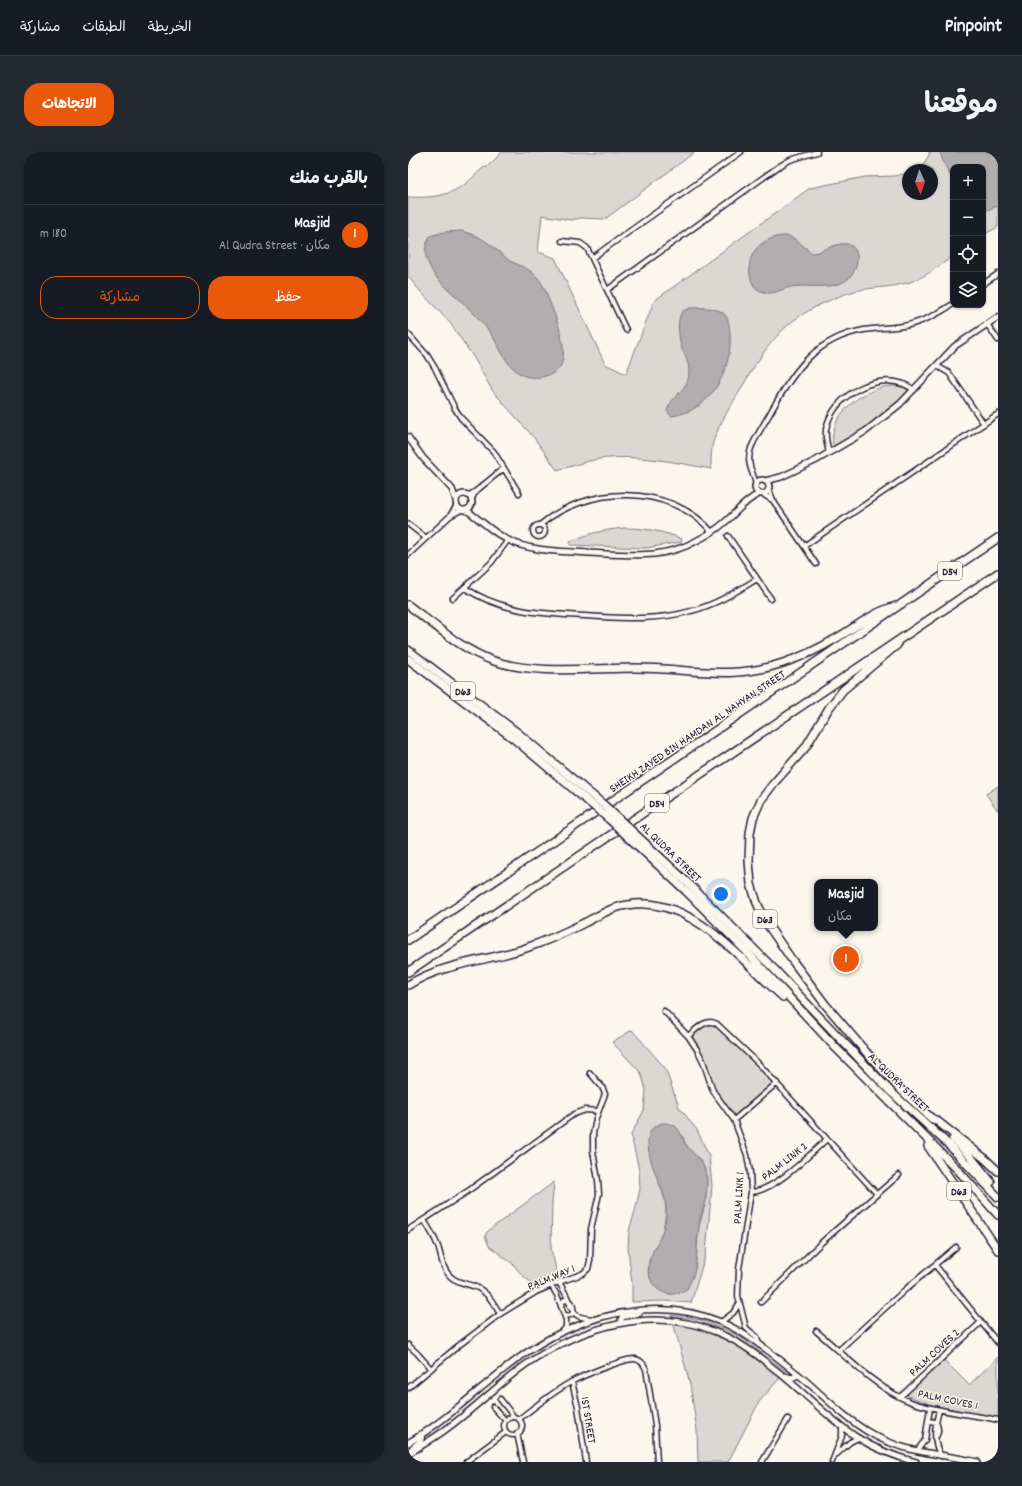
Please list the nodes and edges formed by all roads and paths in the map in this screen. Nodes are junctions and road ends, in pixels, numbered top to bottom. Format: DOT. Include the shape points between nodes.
graph roads {
  1 [pos="741,152"];
  2 [pos="817,152"];
  3 [pos="562,241"];
  4 [pos="592,258"];
  5 [pos="998,274"];
  6 [pos="986,282"];
  7 [pos="607,290"];
  8 [pos="950,306"];
  9 [pos="998,316"];
  10 [pos="987,324"];
  11 [pos="626,330"];
  12 [pos="408,334"];
  13 [pos="998,340"];
  14 [pos="937,366"];
  15 [pos="914,390"];
  16 [pos="998,414"];
  17 [pos="984,424"];
  18 [pos="408,437"];
  19 [pos="829,454"];
  20 [pos="504,468"];
  21 [pos="753,476"];
  22 [pos="781,477"];
  23 [pos="763,481"];
  24 [pos="452,489"];
  25 [pos="769,489"];
  26 [pos="759,491"];
  27 [pos="519,493"];
  28 [pos="468,497"];
  29 [pos="774,502"];
  30 [pos="457,503"];
  31 [pos="471,506"];
  32 [pos="463,510"];
  33 [pos="450,516"];
  34 [pos="478,518"];
  35 [pos="408,524"];
  36 [pos="540,525"];
  37 [pos="712,532"];
  38 [pos="728,536"];
  39 [pos="426,538"];
  40 [pos="998,538"];
  41 [pos="508,540"];
  42 [pos="804,546"];
  43 [pos="408,555"];
  44 [pos="816,564"];
  45 [pos="998,573"];
  46 [pos="757,579"];
  47 [pos="465,588"];
  48 [pos="453,598"];
  49 [pos="771,599"];
  50 [pos="902,604"];
  51 [pos="408,605"];
  52 [pos="907,635"];
  53 [pos="408,650"];
  54 [pos="408,659"];
  55 [pos="515,736"];
  56 [pos="688,888"];
  57 [pos="408,940"];
  58 [pos="408,972"];
  59 [pos="408,985"];
  60 [pos="664,1011"];
  61 [pos="802,1012"];
  62 [pos="688,1036"];
  63 [pos="590,1073"];
  64 [pos="776,1083"];
  65 [pos="598,1111"];
  66 [pos="931,1118"];
  67 [pos="734,1120"];
  68 [pos="919,1132"];
  69 [pos="827,1139"];
  70 [pos="998,1171"];
  71 [pos="899,1176"];
  72 [pos="998,1190"];
  73 [pos="751,1192"];
  74 [pos="877,1194"];
  75 [pos="998,1196"];
  76 [pos="998,1215"];
  77 [pos="424,1220"];
  78 [pos="408,1230"];
  79 [pos="956,1247"];
  80 [pos="998,1250"];
  81 [pos="935,1265"];
  82 [pos="560,1282"];
  83 [pos="551,1285"];
  84 [pos="569,1301"];
  85 [pos="761,1302"];
  86 [pos="739,1304"];
  87 [pos="560,1305"];
  88 [pos="665,1309"];
  89 [pos="573,1312"];
  90 [pos="500,1314"];
  91 [pos="565,1315"];
  92 [pos="595,1319"];
  93 [pos="721,1322"];
  94 [pos="981,1322"];
  95 [pos="622,1323"];
  96 [pos="563,1331"];
  97 [pos="816,1331"];
  98 [pos="998,1343"];
  99 [pos="408,1345"];
  100 [pos="759,1345"];
  101 [pos="839,1350"];
  102 [pos="773,1367"];
  103 [pos="431,1369"];
  104 [pos="798,1375"];
  105 [pos="572,1382"];
  106 [pos="408,1388"];
  107 [pos="900,1397"];
  108 [pos="500,1400"];
  109 [pos="493,1407"];
  110 [pos="930,1408"];
  111 [pos="940,1410"];
  112 [pos="517,1418"];
  113 [pos="788,1419"];
  114 [pos="505,1420"];
  115 [pos="998,1420"];
  116 [pos="928,1421"];
  117 [pos="936,1422"];
  118 [pos="842,1426"];
  119 [pos="506,1432"];
  120 [pos="421,1434"];
  121 [pos="516,1434"];
  122 [pos="925,1437"];
  123 [pos="858,1438"];
  124 [pos="935,1438"];
  125 [pos="841,1440"];
  126 [pos="408,1443"];
  127 [pos="847,1444"];
  128 [pos="917,1452"];
  129 [pos="409,1454"];
  130 [pos="835,1456"];
  131 [pos="941,1456"];
  132 [pos="466,1462"];
  133 [pos="523,1462"];
  134 [pos="586,1462"];
  135 [pos="658,1462"];
  136 [pos="762,1462"];
  137 [pos="832,1462"];
  138 [pos="916,1462"];
  139 [pos="977,1462"];
  1 -- 4 [label="street"];
  2 -- 7 [label="street" via="790,160 778,167"];
  3 -- 4 [label="street" via="584,245"];
  4 -- 7 [label="street"];
  5 -- 6 [label="street"];
  7 -- 11 [label="street"];
  8 -- 21 [label="street" via="915,323 850,333 837,338 807,359 788,383 754,441 748,460"];
  9 -- 10 [label="street"];
  10 -- 13 [label="street"];
  10 -- 14 [label="street" via="955,346"];
  12 -- 20 [label="street" via="427,355 461,418 494,452"];
  14 -- 15 [label="street"];
  14 -- 17 [label="street" via="949,373"];
  15 -- 19 [label="street" via="872,426"];
  15 -- 19 [label="street" via="900,382 889,381 866,386 848,396 829,421 826,435"];
  16 -- 17 [label="street"];
  17 -- 42 [label="street"];
  18 -- 24 [label="street" via="423,458"];
  19 -- 22 [label="street"];
  20 -- 27 [label="street"];
  20 -- 28 [label="street"];
  21 -- 23 [label="street"];
  21 -- 26 [label="street"];
  22 -- 23 [label="street"];
  22 -- 25 [label="street"];
  23 -- 25 [label="street" via="769,484"];
  23 -- 26 [label="street"];
  24 -- 28 [label="street"];
  24 -- 30 [label="street"];
  25 -- 26 [label="street"];
  25 -- 29 [label="street"];
  26 -- 29 [label="street"];
  26 -- 37 [label="street"];
  28 -- 30 [label="street" via="460,496"];
  28 -- 31 [label="street"];
  29 -- 42 [label="street"];
  30 -- 32 [label="street"];
  30 -- 33 [label="street"];
  31 -- 32 [label="street"];
  31 -- 34 [label="street"];
  32 -- 33 [label="street"];
  32 -- 34 [label="street"];
  33 -- 39 [label="street"];
  34 -- 41 [label="street"];
  35 -- 39 [label="street"];
  36 -- 37 [label="street" via="558,511 579,502 601,497 628,496 674,504 700,520"];
  37 -- 41 [label="street" via="677,549 638,555 536,549"];
  38 -- 46 [label="street"];
  39 -- 43 [label="street"];
  40 -- 50 [label="main road, SHEIKH ZAYED BIN HAMDAN AL NAHYAN STREET / D54"];
  41 -- 47 [label="street"];
  42 -- 44 [label="street"];
  45 -- 52 [label="main road, D54"];
  46 -- 47 [label="street" via="724,598 697,609 675,615 636,618 523,611 491,602"];
  46 -- 49 [label="street"];
  47 -- 48 [label="street"];
  50 -- 51 [label="main road" via="874,614 834,640 796,658 759,670 723,674 650,668 569,669 512,665 492,660 473,651"];
  50 -- 57 [label="main road, SHEIKH ZAYED BIN HAMDAN AL NAHYAN STREET / D54"];
  52 -- 58 [label="main road, D54"];
  52 -- 66 [label="main road, AL QUDRA STREET / D63" via="843,690 805,748 765,794 751,824 749,861 756,902 767,924 792,960 866,1052"];
  53 -- 55 [label="main road, AL QUDRA STREET / D63"];
  54 -- 55 [label="main road, AL QUDRA STREET / D63"];
  55 -- 56 [label="main road, AL QUDRA STREET / D63, bridge"];
  56 -- 61 [label="main road, AL QUDRA STREET / D63"];
  56 -- 75 [label="main road, AL QUDRA STREET / D63" via="774,969 890,1092 953,1148"];
  59 -- 61 [label="main road" via="452,968 543,942 616,908 647,904 680,913 709,930"];
  60 -- 62 [label="street, PALM LINK 1"];
  61 -- 68 [label="main road, AL QUDRA STREET / D63"];
  62 -- 64 [label="street" via="707,1022 714,1022"];
  62 -- 67 [label="street, PALM LINK 1" via="703,1061 716,1097"];
  63 -- 65 [label="street, PALM WAY 1" via="604,1090 604,1098"];
  64 -- 67 [label="street"];
  64 -- 69 [label="street"];
  65 -- 77 [label="street" via="585,1110 574,1114 511,1161"];
  65 -- 82 [label="street, PALM WAY 1" via="594,1126 593,1151 599,1194 591,1229 589,1265 586,1272"];
  66 -- 70 [label="main road, AL QUDRA STREET / D63"];
  66 -- 72 [label="main road" via="970,1156"];
  67 -- 73 [label="street, PALM LINK 1" via="747,1155"];
  68 -- 76 [label="main road, AL QUDRA STREET / D63" via="958,1170"];
  68 -- 80 [label="main road, AL QUDRA STREET / D63"];
  69 -- 73 [label="street, PALM LINK 2" via="777,1182 764,1190"];
  69 -- 74 [label="street"];
  71 -- 74 [label="street"];
  73 -- 86 [label="street, PALM LINK 1" via="739,1269"];
  74 -- 85 [label="street" via="822,1242"];
  77 -- 78 [label="street"];
  77 -- 90 [label="street" via="437,1243 441,1262 446,1271 457,1282 485,1293"];
  79 -- 81 [label="street"];
  81 -- 94 [label="street"];
  81 -- 101 [label="street"];
  82 -- 83 [label="street, PALM WAY 1"];
  82 -- 84 [label="street"];
  83 -- 87 [label="street"];
  83 -- 90 [label="street, PALM WAY 1"];
  84 -- 87 [label="street" via="564,1300"];
  84 -- 89 [label="street"];
  86 -- 93 [label="street" via="733,1313"];
  86 -- 100 [label="street, PALM LINK 1" via="746,1328 757,1337"];
  87 -- 91 [label="street"];
  88 -- 92 [label="street" via="629,1311"];
  88 -- 93 [label="street" via="695,1313"];
  88 -- 95 [label="street" via="624,1316 621,1318"];
  89 -- 91 [label="street" via="570,1316"];
  89 -- 92 [label="street" via="581,1318"];
  90 -- 103 [label="street, PALM WAY 1"];
  91 -- 96 [label="street" via="567,1325"];
  92 -- 96 [label="street"];
  93 -- 100 [label="street"];
  94 -- 98 [label="street"];
  94 -- 107 [label="street, PALM COVES 2"];
  95 -- 102 [label="street" via="661,1320 699,1326 736,1341"];
  95 -- 129 [label="street" via="584,1334 541,1355 512,1374 453,1424"];
  96 -- 120 [label="street" via="521,1356"];
  97 -- 101 [label="street, PALM COVES 1"];
  99 -- 103 [label="street"];
  100 -- 104 [label="street"];
  101 -- 107 [label="street, PALM COVES 1" via="881,1385"];
  102 -- 104 [label="street" via="790,1378"];
  102 -- 118 [label="street"];
  103 -- 106 [label="street, PALM WAY 1"];
  104 -- 128 [label="street" via="862,1428"];
  105 -- 112 [label="street"];
  105 -- 134 [label="street, 1ST STREET"];
  105 -- 135 [label="street" via="630,1360 641,1362 646,1369 653,1406"];
  107 -- 110 [label="street, PALM COVES 1"];
  108 -- 112 [label="street"];
  109 -- 114 [label="street"];
  110 -- 111 [label="street, PALM COVES 1"];
  110 -- 116 [label="street"];
  111 -- 115 [label="street, PALM COVES 1"];
  111 -- 117 [label="street"];
  112 -- 114 [label="street"];
  112 -- 121 [label="street" via="521,1427"];
  113 -- 136 [label="street"];
  114 -- 119 [label="street"];
  116 -- 117 [label="street"];
  116 -- 122 [label="street"];
  117 -- 124 [label="street"];
  118 -- 123 [label="street"];
  118 -- 125 [label="street"];
  119 -- 121 [label="street"];
  119 -- 132 [label="street"];
  120 -- 126 [label="street"];
  120 -- 129 [label="street" via="421,1441"];
  121 -- 133 [label="street"];
  122 -- 124 [label="street"];
  122 -- 128 [label="street"];
  123 -- 127 [label="street"];
  123 -- 138 [label="street" via="890,1454"];
  124 -- 131 [label="street"];
  125 -- 127 [label="street"];
  125 -- 130 [label="street"];
  127 -- 130 [label="street"];
  128 -- 131 [label="street"];
  130 -- 137 [label="street"];
  131 -- 139 [label="street"];
}
